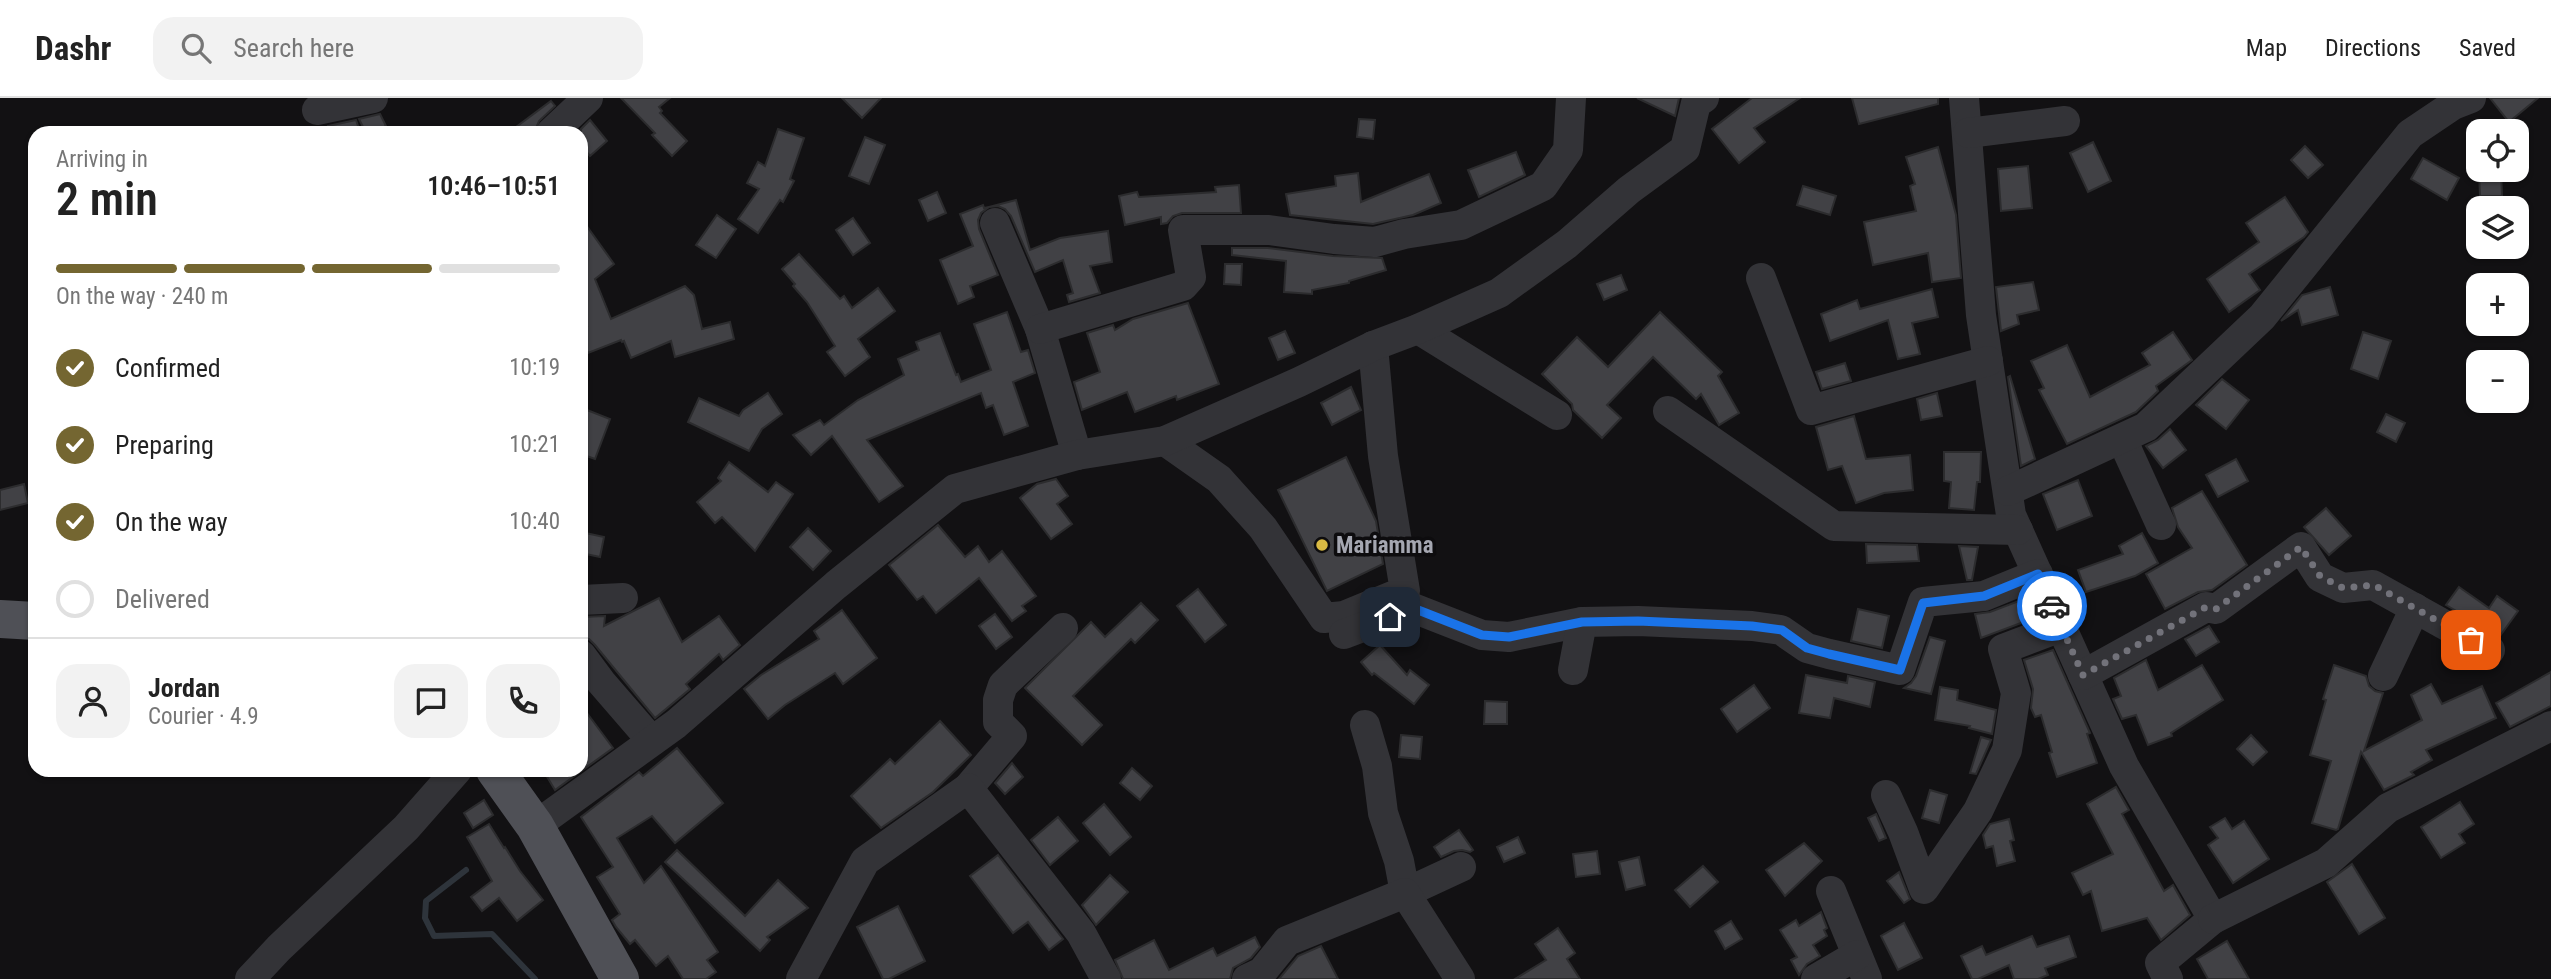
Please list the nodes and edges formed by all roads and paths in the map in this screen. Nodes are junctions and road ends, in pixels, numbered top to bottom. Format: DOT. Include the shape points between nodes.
graph roads {
  1 [pos="373,98"];
  2 [pos="588,98"];
  3 [pos="1571,98"];
  4 [pos="1704,98"];
  5 [pos="1964,98"];
  6 [pos="2471,98"];
  7 [pos="317,110"];
  8 [pos="2065,121"];
  9 [pos="558,126"];
  10 [pos="1968,133"];
  11 [pos="995,223"];
  12 [pos="1761,278"];
  13 [pos="1040,329"];
  14 [pos="1418,329"];
  15 [pos="1374,346"];
  16 [pos="1988,360"];
  17 [pos="1668,411"];
  18 [pos="1557,415"];
  19 [pos="2122,439"];
  20 [pos="1165,441"];
  21 [pos="1077,454"];
  22 [pos="2008,492"];
  23 [pos="2161,525"];
  24 [pos="2018,530"];
  25 [pos="2038,574"];
  26 [pos="623,598"];
  27 [pos="588,600"];
  28 [pos="2415,608"];
  29 [pos="0,619"];
  30 [pos="28,621"];
  31 [pos="1582,622"];
  32 [pos="2062,627"];
  33 [pos="1063,628"];
  34 [pos="1344,634"];
  35 [pos="2490,650"];
  36 [pos="588,664"];
  37 [pos="1573,670"];
  38 [pos="2083,675"];
  39 [pos="2383,676"];
  40 [pos="1365,725"];
  41 [pos="2551,726"];
  42 [pos="652,741"];
  43 [pos="451,777"];
  44 [pos="500,777"];
  45 [pos="968,788"];
  46 [pos="1886,795"];
  47 [pos="535,826"];
  48 [pos="1461,867"];
  49 [pos="1832,891"];
  50 [pos="1405,893"];
  51 [pos="2213,919"];
  52 [pos="1862,967"];
  53 [pos="250,979"];
  54 [pos="620,979"];
  55 [pos="801,979"];
  56 [pos="1106,979"];
  57 [pos="1247,979"];
  58 [pos="1460,979"];
  59 [pos="1816,979"];
  60 [pos="2168,979"];
  1 -- 7 [label="street"];
  2 -- 9 [label="street"];
  3 -- 13 [label="street" via="1568,150 1543,186 1461,225 1375,242 1269,230 1183,230 1191,277 1182,286"];
  4 -- 14 [label="street" via="1696,103 1685,149 1499,293"];
  5 -- 10 [label="street"];
  6 -- 19 [label="street" via="2410,134 2262,317 2146,427"];
  8 -- 10 [label="street"];
  10 -- 16 [label="street"];
  11 -- 13 [label="street"];
  12 -- 16 [label="street" via="1811,410"];
  13 -- 21 [label="street"];
  14 -- 15 [label="street"];
  14 -- 18 [label="street"];
  15 -- 20 [label="street"];
  15 -- 20 [label="street" via="1383,456 1405,591 1344,616 1324,618 1263,528 1219,479"];
  16 -- 22 [label="street"];
  17 -- 24 [label="street" via="1834,526"];
  19 -- 22 [label="street"];
  19 -- 23 [label="street"];
  20 -- 21 [label="street"];
  21 -- 42 [label="street" via="955,489"];
  22 -- 24 [label="street"];
  24 -- 25 [label="street"];
  25 -- 31 [label="street" via="1984,596 1923,603 1900,670 1807,648 1782,630"];
  25 -- 32 [label="street"];
  26 -- 27 [label="street"];
  28 -- 35 [label="street"];
  28 -- 38 [label="street" via="2374,585 2343,588 2320,576 2301,547 2216,609 2206,607"];
  28 -- 39 [label="street"];
  29 -- 30 [label="main road"];
  31 -- 34 [label="street" via="1509,637 1482,635 1413,608"];
  31 -- 37 [label="street"];
  32 -- 38 [label="street"];
  32 -- 46 [label="street" via="2003,649 2016,693 2007,750 1978,811 1924,889"];
  33 -- 45 [label="street" via="1003,685 998,722 1012,736"];
  36 -- 42 [label="street"];
  38 -- 51 [label="street" via="2124,766"];
  40 -- 50 [label="street" via="1377,766 1382,813"];
  41 -- 51 [label="street" via="2388,808 2326,863"];
  42 -- 47 [label="street"];
  43 -- 53 [label="street" via="406,828"];
  44 -- 47 [label="main road"];
  45 -- 55 [label="street" via="865,861"];
  45 -- 56 [label="street" via="1081,933"];
  47 -- 54 [label="main road"];
  48 -- 50 [label="street"];
  49 -- 52 [label="street"];
  50 -- 57 [label="street" via="1287,941 1262,972"];
  50 -- 58 [label="street"];
  51 -- 60 [label="street" via="2160,963"];
  52 -- 59 [label="street"];
}
